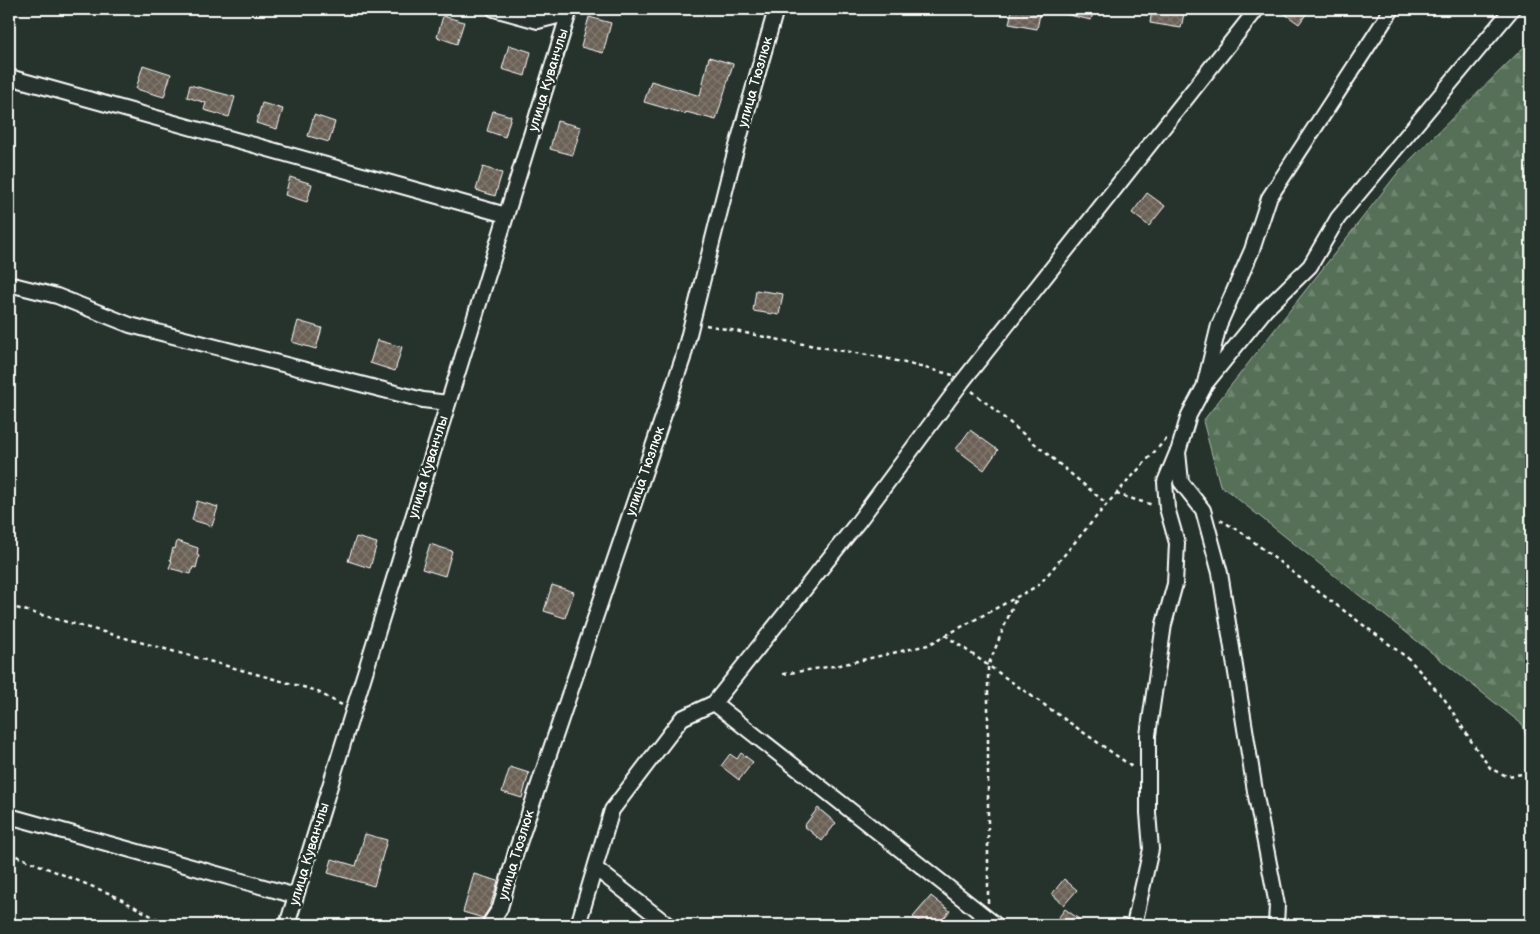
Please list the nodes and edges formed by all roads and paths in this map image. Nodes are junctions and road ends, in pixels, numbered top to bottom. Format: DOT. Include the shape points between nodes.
graph roads {
  1 [pos="494,9"];
  2 [pos="776,9"];
  3 [pos="1257,9"];
  4 [pos="1392,9"];
  5 [pos="1512,9"];
  6 [pos="570,10"];
  7 [pos="9,76"];
  8 [pos="506,215"];
  9 [pos="9,284"];
  10 [pos="692,321"];
  11 [pos="962,382"];
  12 [pos="1204,387"];
  13 [pos="448,403"];
  14 [pos="1173,431"];
  15 [pos="1178,452"];
  16 [pos="1107,504"];
  17 [pos="1203,510"];
  18 [pos="1016,597"];
  19 [pos="9,606"];
  20 [pos="945,635"];
  21 [pos="988,666"];
  22 [pos="783,674"];
  23 [pos="714,704"];
  24 [pos="353,711"];
  25 [pos="1531,769"];
  26 [pos="1148,778"];
  27 [pos="9,816"];
  28 [pos="1531,817"];
  29 [pos="1531,845"];
  30 [pos="9,853"];
  31 [pos="595,868"];
  32 [pos="296,896"];
  33 [pos="992,922"];
  34 [pos="168,925"];
  35 [pos="287,925"];
  36 [pos="489,925"];
  37 [pos="578,925"];
  38 [pos="668,925"];
  39 [pos="1134,925"];
  40 [pos="1276,925"];
  1 -- 6 [label="street" via="538,21"];
  2 -- 10 [label="street, улица Тюзлюк" via="730,170"];
  3 -- 11 [label="street"];
  4 -- 12 [label="street" via="1269,198 1252,250 1219,325"];
  5 -- 12 [label="street" via="1338,218 1310,266 1265,310"];
  6 -- 8 [label="street, улица Куванчлы"];
  7 -- 8 [label="street"];
  8 -- 13 [label="street, улица Куванчлы"];
  9 -- 13 [label="street" via="58,296 130,325 423,400"];
  10 -- 11 [label="path" via="885,358 952,374"];
  10 -- 36 [label="street, улица Тюзлюк" via="683,358 500,908"];
  11 -- 16 [label="path"];
  11 -- 23 [label="street" via="858,522"];
  12 -- 15 [label="street" via="1189,416"];
  13 -- 24 [label="street, улица Куванчлы"];
  14 -- 16 [label="path"];
  15 -- 17 [label="street" via="1181,482"];
  15 -- 26 [label="street" via="1165,482 1167,508 1177,543 1176,584 1164,624 1148,735"];
  16 -- 18 [label="path" via="1039,585"];
  17 -- 25 [label="path" via="1240,531 1409,659 1445,700 1491,769 1507,776 1524,774"];
  17 -- 40 [label="street" via="1220,573 1255,790 1278,905"];
  18 -- 20 [label="path"];
  18 -- 21 [label="path"];
  19 -- 24 [label="path" via="314,690"];
  20 -- 21 [label="path"];
  20 -- 22 [label="path" via="928,645"];
  21 -- 26 [label="path"];
  21 -- 33 [label="path"];
  23 -- 31 [label="street" via="682,718 612,810"];
  23 -- 33 [label="street"];
  24 -- 32 [label="street, улица Куванчлы"];
  26 -- 39 [label="street" via="1151,849"];
  27 -- 32 [label="street"];
  28 -- 29 [label="path"];
  30 -- 34 [label="path" via="111,894"];
  31 -- 37 [label="street"];
  31 -- 38 [label="street"];
  32 -- 35 [label="street, улица Куванчлы"];
}
